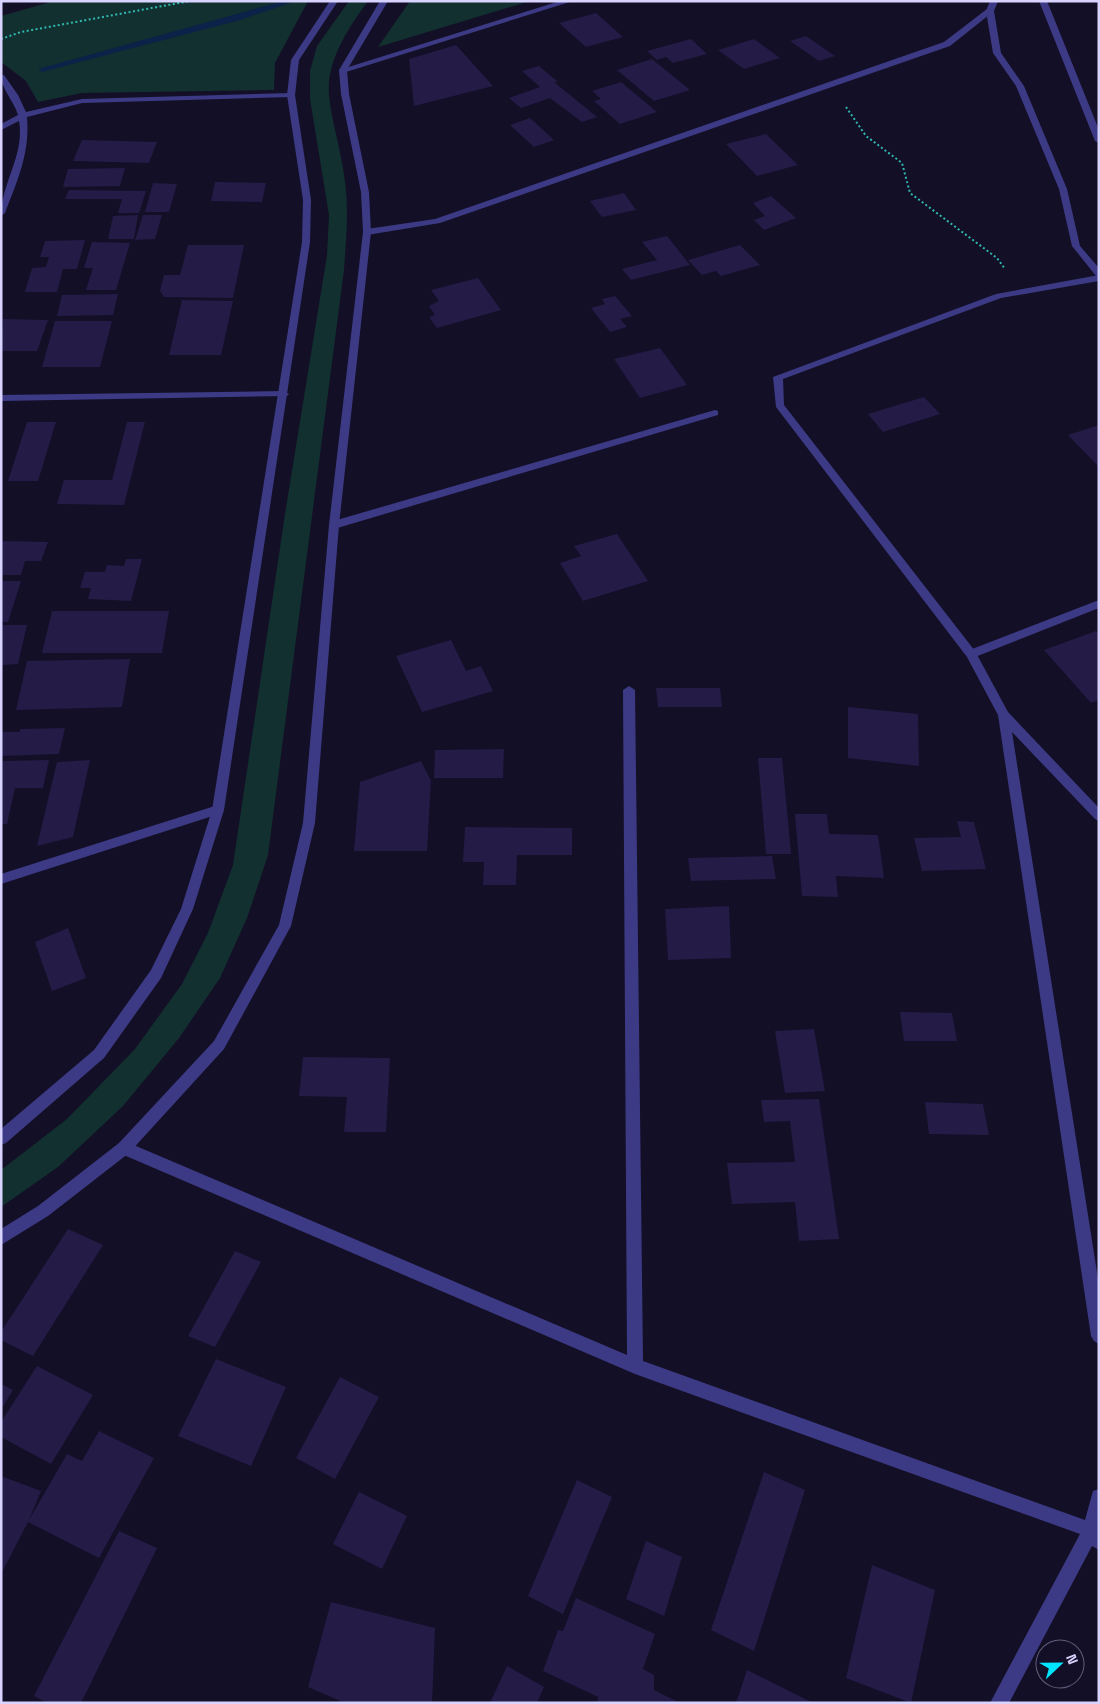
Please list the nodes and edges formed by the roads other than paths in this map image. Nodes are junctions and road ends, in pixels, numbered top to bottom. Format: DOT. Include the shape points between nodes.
graph roads {
  1 [pos="334,1"];
  2 [pos="384,1"];
  3 [pos="569,1"];
  4 [pos="994,1"];
  5 [pos="1043,1"];
  6 [pos="990,11"];
  7 [pos="343,70"];
  8 [pos="1,77"];
  9 [pos="291,95"];
  10 [pos="24,115"];
  11 [pos="1,128"];
  12 [pos="1099,142"];
  13 [pos="1,213"];
  14 [pos="366,232"];
  15 [pos="1099,276"];
  16 [pos="284,394"];
  17 [pos="1,398"];
  18 [pos="715,413"];
  19 [pos="334,525"];
  20 [pos="1099,604"];
  21 [pos="971,654"];
  22 [pos="629,690"];
  23 [pos="1004,715"];
  24 [pos="218,810"];
  25 [pos="1099,816"];
  26 [pos="1,879"];
  27 [pos="1,1138"];
  28 [pos="124,1148"];
  29 [pos="1,1238"];
  30 [pos="1099,1336"];
  31 [pos="635,1366"];
  32 [pos="1099,1497"];
  33 [pos="1095,1536"];
  34 [pos="999,1703"];
  1 -- 9 [label="street" via="296,60"];
  2 -- 7 [label="street"];
  3 -- 7 [label="street"];
  4 -- 6 [label="street"];
  5 -- 12 [label="street"];
  6 -- 14 [label="street" via="947,44 437,221"];
  6 -- 15 [label="street" via="997,53 1020,86 1031,112 1062,189 1076,246"];
  7 -- 14 [label="street" via="365,192"];
  8 -- 10 [label="street" via="14,92"];
  9 -- 10 [label="street" via="82,101"];
  9 -- 16 [label="street" via="307,200 306,242"];
  10 -- 11 [label="street"];
  10 -- 13 [label="street" via="26,144"];
  14 -- 19 [label="street"];
  15 -- 21 [label="street" via="998,296 778,376 779,405"];
  16 -- 17 [label="street"];
  16 -- 24 [label="street"];
  18 -- 19 [label="street"];
  19 -- 28 [label="street" via="309,823 285,926 219,1045"];
  20 -- 21 [label="street"];
  21 -- 23 [label="street"];
  22 -- 31 [label="street"];
  23 -- 25 [label="street"];
  23 -- 30 [label="street"];
  24 -- 26 [label="street"];
  24 -- 27 [label="street" via="187,909 156,974 99,1054"];
  28 -- 29 [label="street" via="43,1211"];
  28 -- 31 [label="street"];
  31 -- 33 [label="street"];
  32 -- 33 [label="street"];
  33 -- 34 [label="street"];
}
